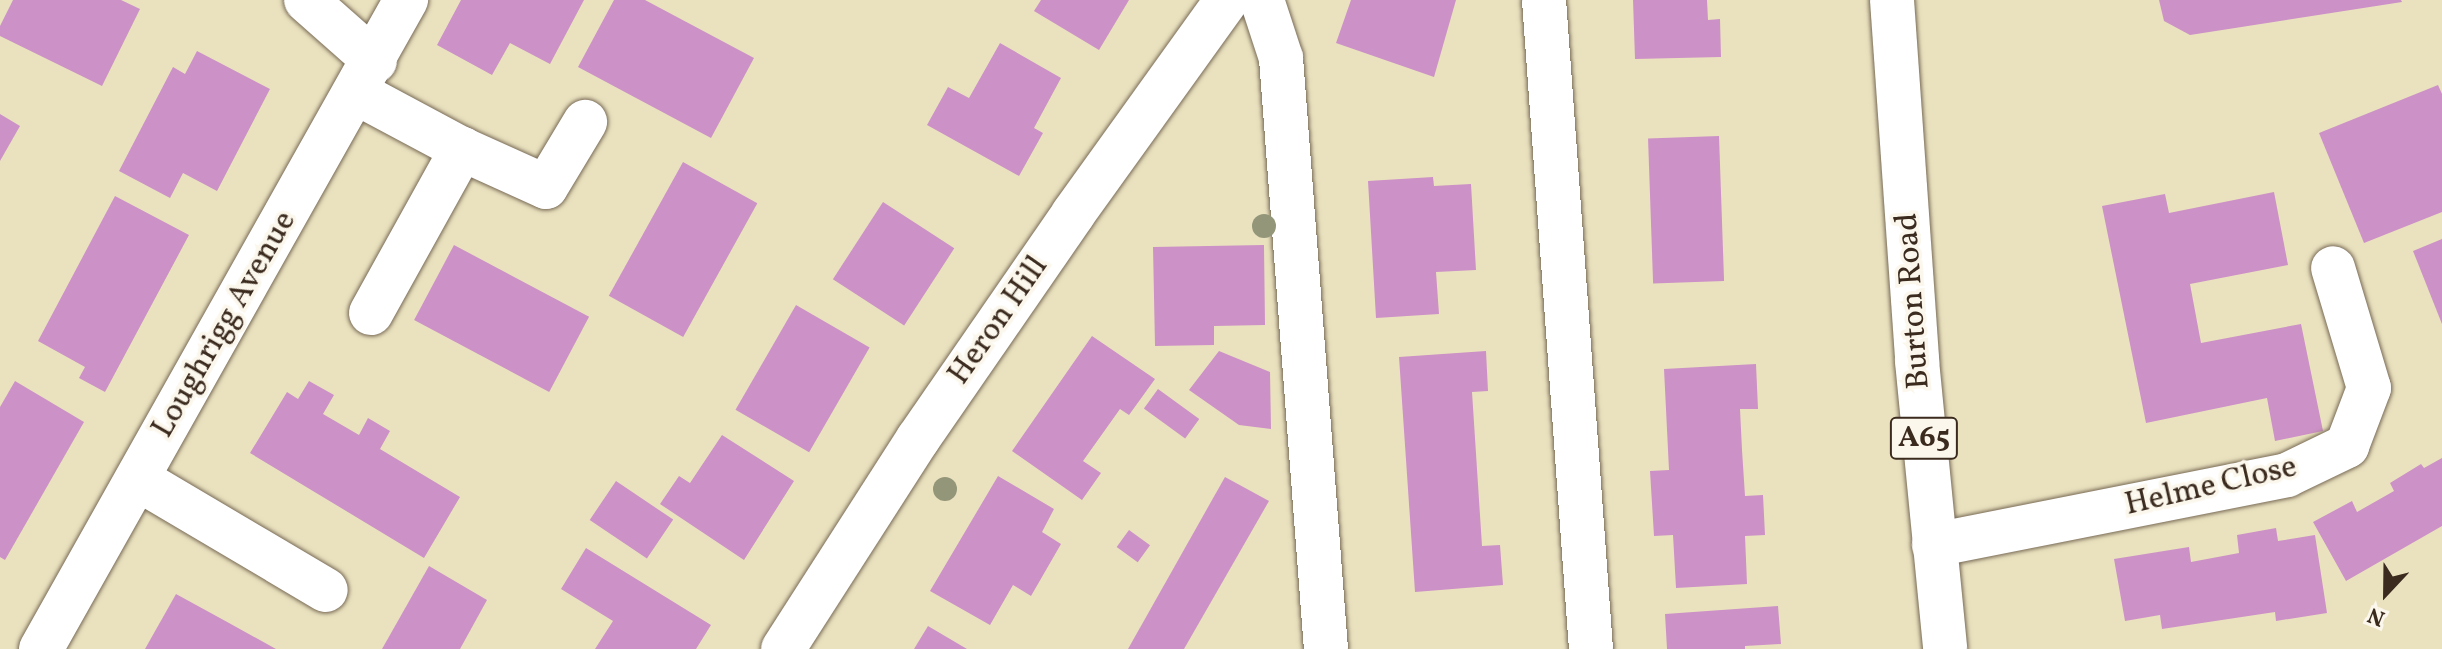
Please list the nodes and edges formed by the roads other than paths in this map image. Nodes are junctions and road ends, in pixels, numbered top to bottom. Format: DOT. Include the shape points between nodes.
graph roads {
  1 [pos="306,0"];
  2 [pos="406,0"];
  3 [pos="1227,0"];
  4 [pos="1262,0"];
  5 [pos="1544,0"];
  6 [pos="1892,0"];
  7 [pos="366,77"];
  8 [pos="585,122"];
  9 [pos="462,149"];
  10 [pos="2333,268"];
  11 [pos="371,313"];
  12 [pos="138,479"];
  13 [pos="1934,545"];
  14 [pos="326,590"];
  15 [pos="41,649"];
  16 [pos="783,649"];
  17 [pos="1326,649"];
  18 [pos="1591,649"];
  19 [pos="1945,649"];
  1 -- 7 [label="street"];
  2 -- 7 [label="street, Loughrigg Avenue"];
  3 -- 16 [label="street, Heron Hill" via="918,439"];
  4 -- 17 [label="street" via="1281,58"];
  5 -- 18 [label="street"];
  6 -- 13 [label="street, Burton Road / A65"];
  7 -- 9 [label="street"];
  7 -- 12 [label="street, Loughrigg Avenue"];
  8 -- 9 [label="street" via="546,187"];
  9 -- 11 [label="street"];
  10 -- 13 [label="street, Helme Close" via="2369,388 2347,446 2287,475"];
  12 -- 14 [label="street"];
  12 -- 15 [label="street, Loughrigg Avenue"];
  13 -- 19 [label="street, Burton Road / A65"];
}
